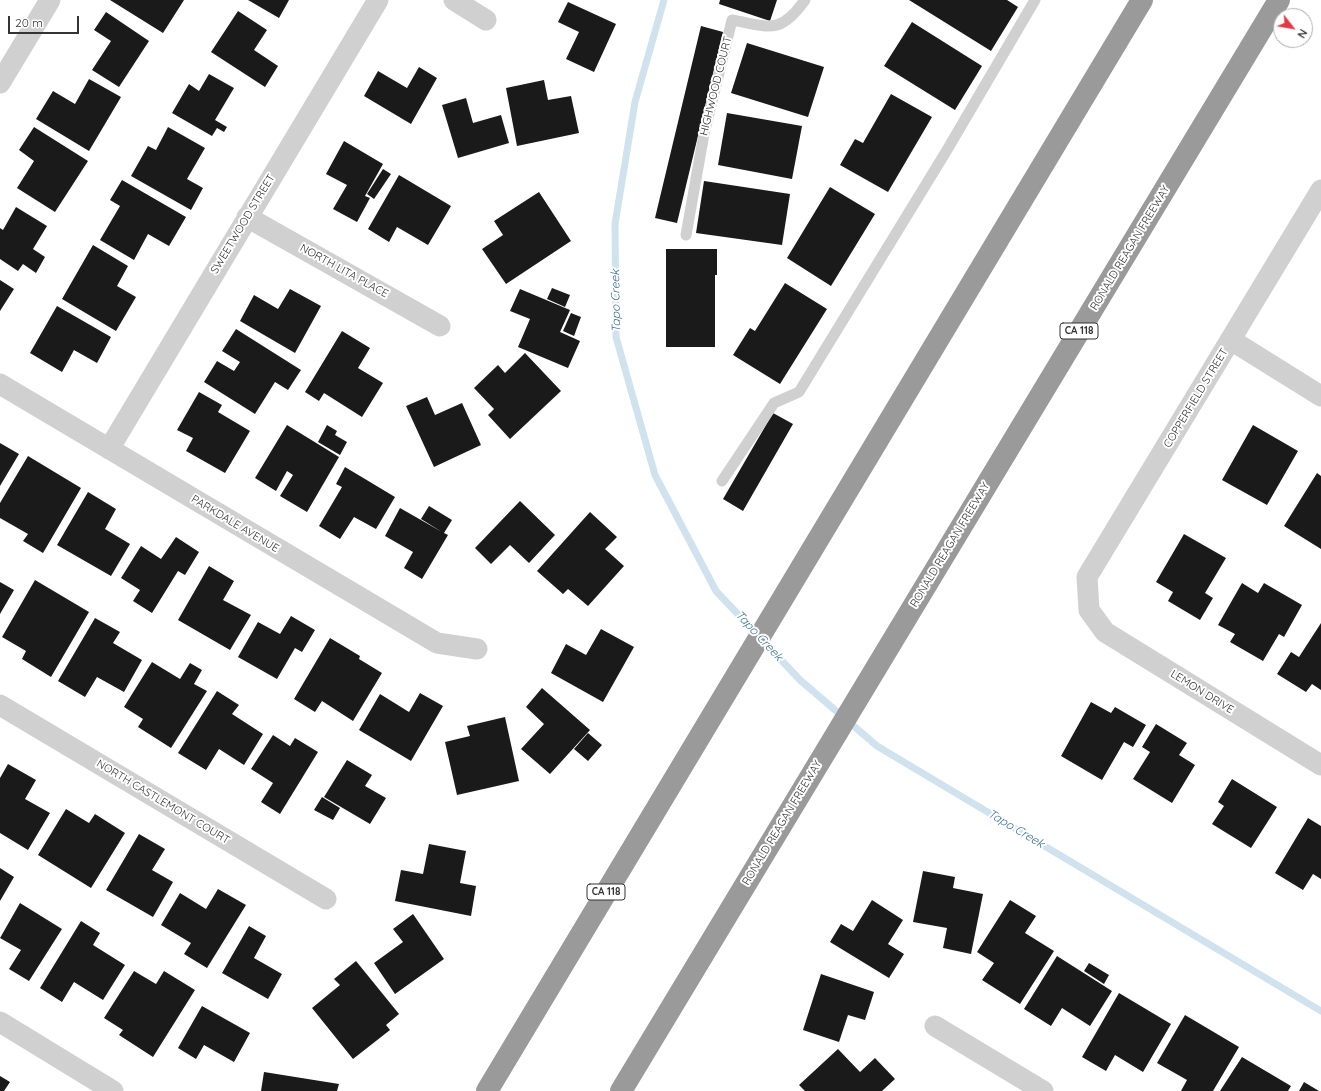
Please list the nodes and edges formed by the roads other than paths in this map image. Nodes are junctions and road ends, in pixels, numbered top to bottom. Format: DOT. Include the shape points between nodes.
graph roads {
  1 [pos="50,0"];
  2 [pos="378,0"];
  3 [pos="454,0"];
  4 [pos="805,0"];
  5 [pos="1035,0"];
  6 [pos="1142,0"];
  7 [pos="1279,0"];
  8 [pos="486,20"];
  9 [pos="0,83"];
  10 [pos="1321,190"];
  11 [pos="247,217"];
  12 [pos="686,235"];
  13 [pos="440,326"];
  14 [pos="1231,340"];
  15 [pos="0,384"];
  16 [pos="1321,396"];
  17 [pos="109,449"];
  18 [pos="722,481"];
  19 [pos="1089,610"];
  20 [pos="477,650"];
  21 [pos="0,705"];
  22 [pos="1321,765"];
  23 [pos="326,899"];
  24 [pos="0,1022"];
  25 [pos="936,1026"];
  26 [pos="113,1091"];
  27 [pos="487,1091"];
  28 [pos="621,1091"];
  29 [pos="1043,1091"];
  1 -- 9 [label="street"];
  2 -- 11 [label="street, SWEETWOOD STREET"];
  3 -- 8 [label="street"];
  4 -- 12 [label="lane, HIGHWOOD COURT" via="793,16 782,24 770,27 732,20 704,134"];
  5 -- 18 [label="lane" via="799,392 774,403"];
  6 -- 27 [label="highway, CA 118"];
  7 -- 28 [label="highway, RONALD REAGAN FREEWAY / CA 118"];
  10 -- 14 [label="street, COPPERFIELD STREET"];
  11 -- 13 [label="street, NORTH LITA PLACE"];
  11 -- 17 [label="street, SWEETWOOD STREET"];
  14 -- 16 [label="street"];
  14 -- 19 [label="street, COPPERFIELD STREET" via="1087,577"];
  15 -- 17 [label="street, PARKDALE AVENUE"];
  17 -- 20 [label="street, PARKDALE AVENUE" via="437,643"];
  19 -- 22 [label="street, LEMON DRIVE" via="1105,632"];
  21 -- 23 [label="street, NORTH CASTLEMONT COURT"];
  24 -- 26 [label="street"];
  25 -- 29 [label="street"];
}
